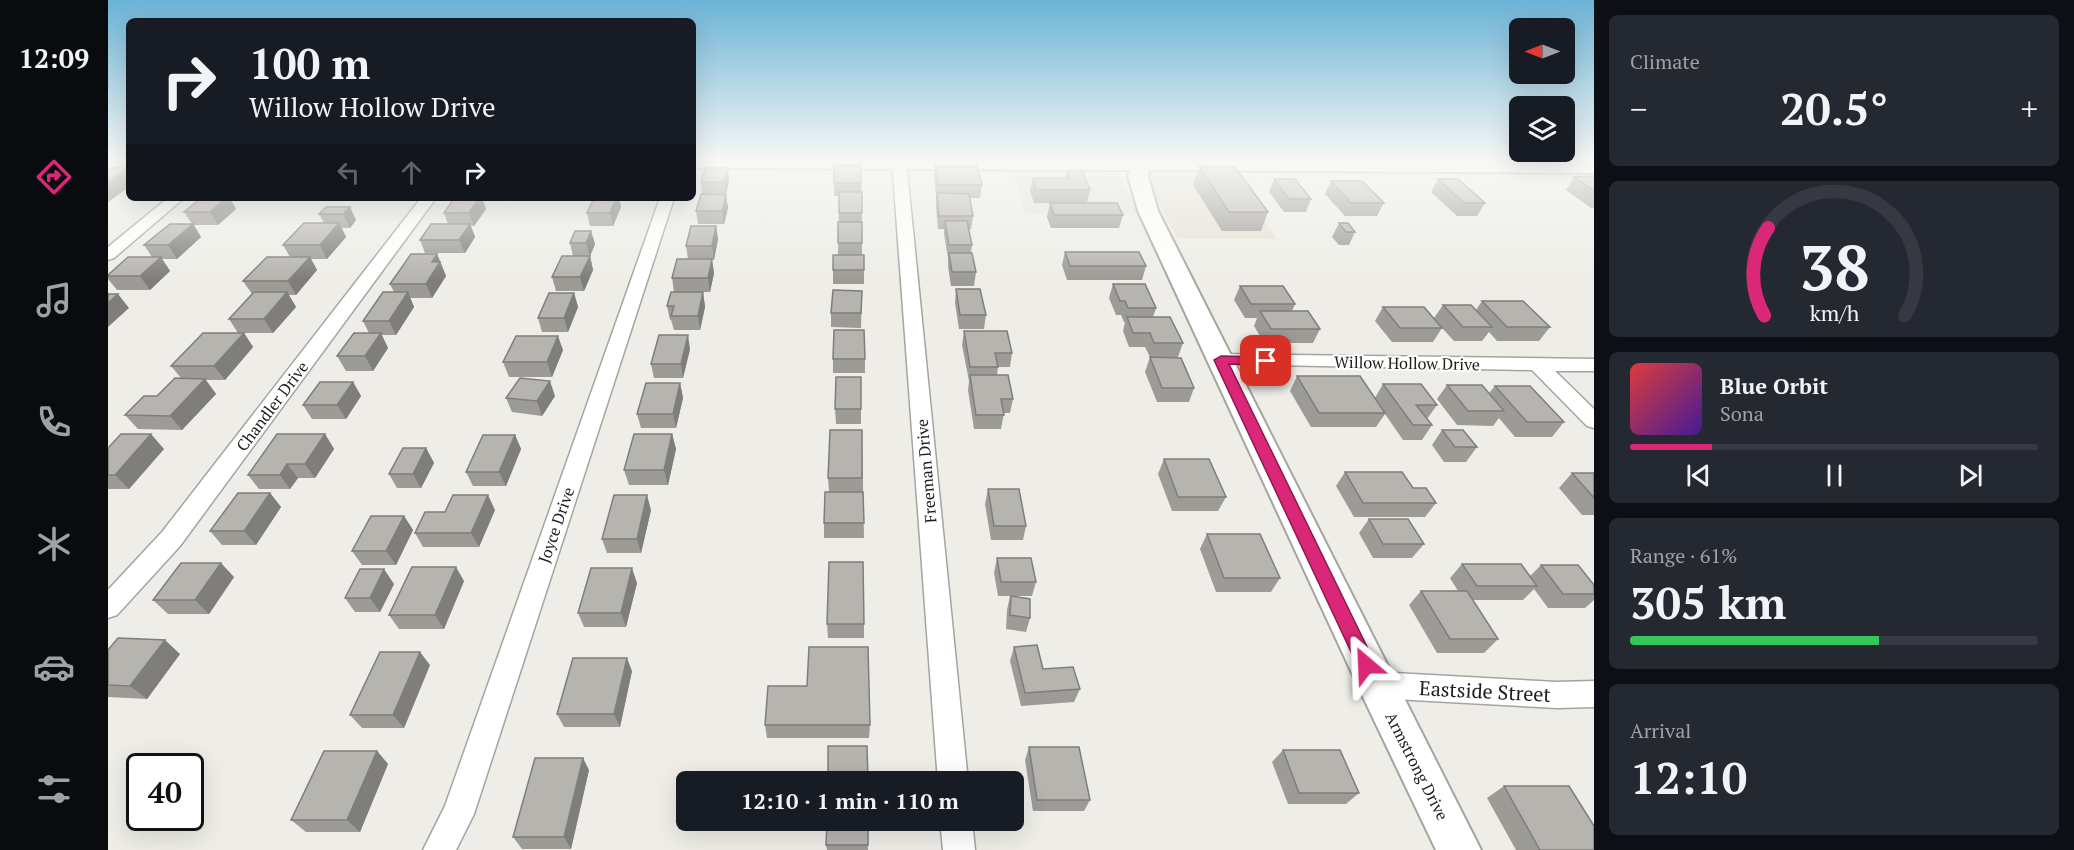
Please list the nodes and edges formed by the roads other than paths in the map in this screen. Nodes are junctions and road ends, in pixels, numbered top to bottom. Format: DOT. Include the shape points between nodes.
graph roads {
  1 [pos="902,200"];
  2 [pos="1145,200"];
  3 [pos="173,201"];
  4 [pos="427,201"];
  5 [pos="666,201"];
  6 [pos="108,255"];
  7 [pos="1221,360"];
  8 [pos="1594,365"];
  9 [pos="1539,366"];
  10 [pos="1594,421"];
  11 [pos="108,608"];
  12 [pos="1376,685"];
  13 [pos="1594,694"];
  14 [pos="952,771"];
  15 [pos="957,831"];
  16 [pos="438,850"];
  17 [pos="959,850"];
  18 [pos="1459,850"];
  1 -- 14 [label="street, Freeman Drive"];
  2 -- 7 [label="street, Armstrong Drive"];
  3 -- 6 [label="street"];
  4 -- 11 [label="street, Chandler Drive" via="171,539"];
  5 -- 16 [label="street, Joyce Drive" via="462,803"];
  7 -- 9 [label="street, Willow Hollow Drive"];
  7 -- 12 [label="street, Armstrong Drive"];
  8 -- 9 [label="street, Willow Hollow Drive"];
  9 -- 10 [label="street"];
  12 -- 13 [label="street, Eastside Street"];
  12 -- 18 [label="street, Armstrong Drive"];
  15 -- 17 [label="street"];
}
